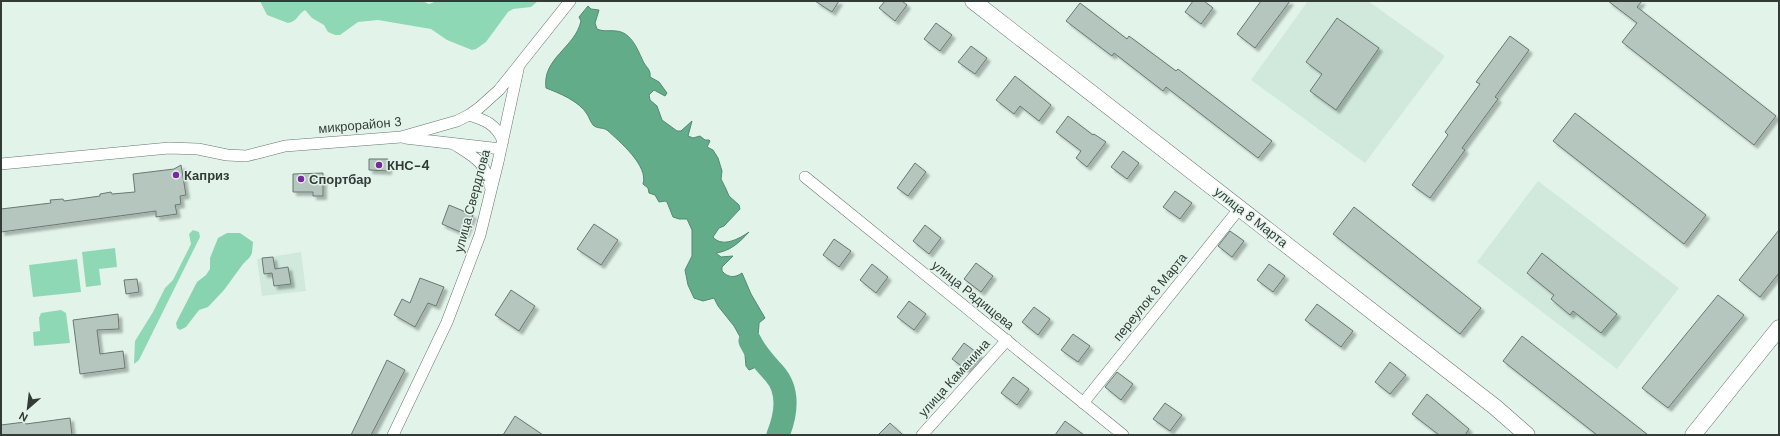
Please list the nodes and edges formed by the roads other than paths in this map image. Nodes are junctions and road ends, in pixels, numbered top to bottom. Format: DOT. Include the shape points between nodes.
graph roads {
  1 [pos="570,1"];
  2 [pos="973,1"];
  3 [pos="519,64"];
  4 [pos="469,115"];
  5 [pos="401,137"];
  6 [pos="452,143"];
  7 [pos="502,145"];
  8 [pos="1,164"];
  9 [pos="805,177"];
  10 [pos="491,191"];
  11 [pos="1239,209"];
  12 [pos="1779,328"];
  13 [pos="1007,340"];
  14 [pos="1083,403"];
  15 [pos="393,435"];
  16 [pos="922,435"];
  17 [pos="1123,435"];
  18 [pos="1527,435"];
  19 [pos="1693,435"];
  1 -- 3 [label="street, улица Свердлова"];
  2 -- 11 [label="street, улица 8 Марта"];
  3 -- 4 [label="street, микрорайон 3" via="499,90"];
  3 -- 7 [label="street, улица Свердлова"];
  4 -- 5 [label="street, микрорайон 3" via="457,121"];
  4 -- 7 [label="street" via="486,120 499,131"];
  5 -- 6 [label="street"];
  5 -- 8 [label="street, микрорайон 3" via="285,146 253,155 237,156 198,149 169,148"];
  6 -- 7 [label="street"];
  6 -- 10 [label="street" via="478,160 488,174"];
  7 -- 10 [label="street, улица Свердлова"];
  9 -- 13 [label="street, улица Радищева"];
  10 -- 15 [label="street, улица Свердлова" via="480,235 447,322"];
  11 -- 14 [label="street, переулок 8 Марта"];
  11 -- 18 [label="street, улица 8 Марта" via="1495,407"];
  12 -- 19 [label="street"];
  13 -- 14 [label="street, улица Радищева"];
  13 -- 16 [label="street, улица Каманина"];
  14 -- 17 [label="street, улица Радищева"];
}
